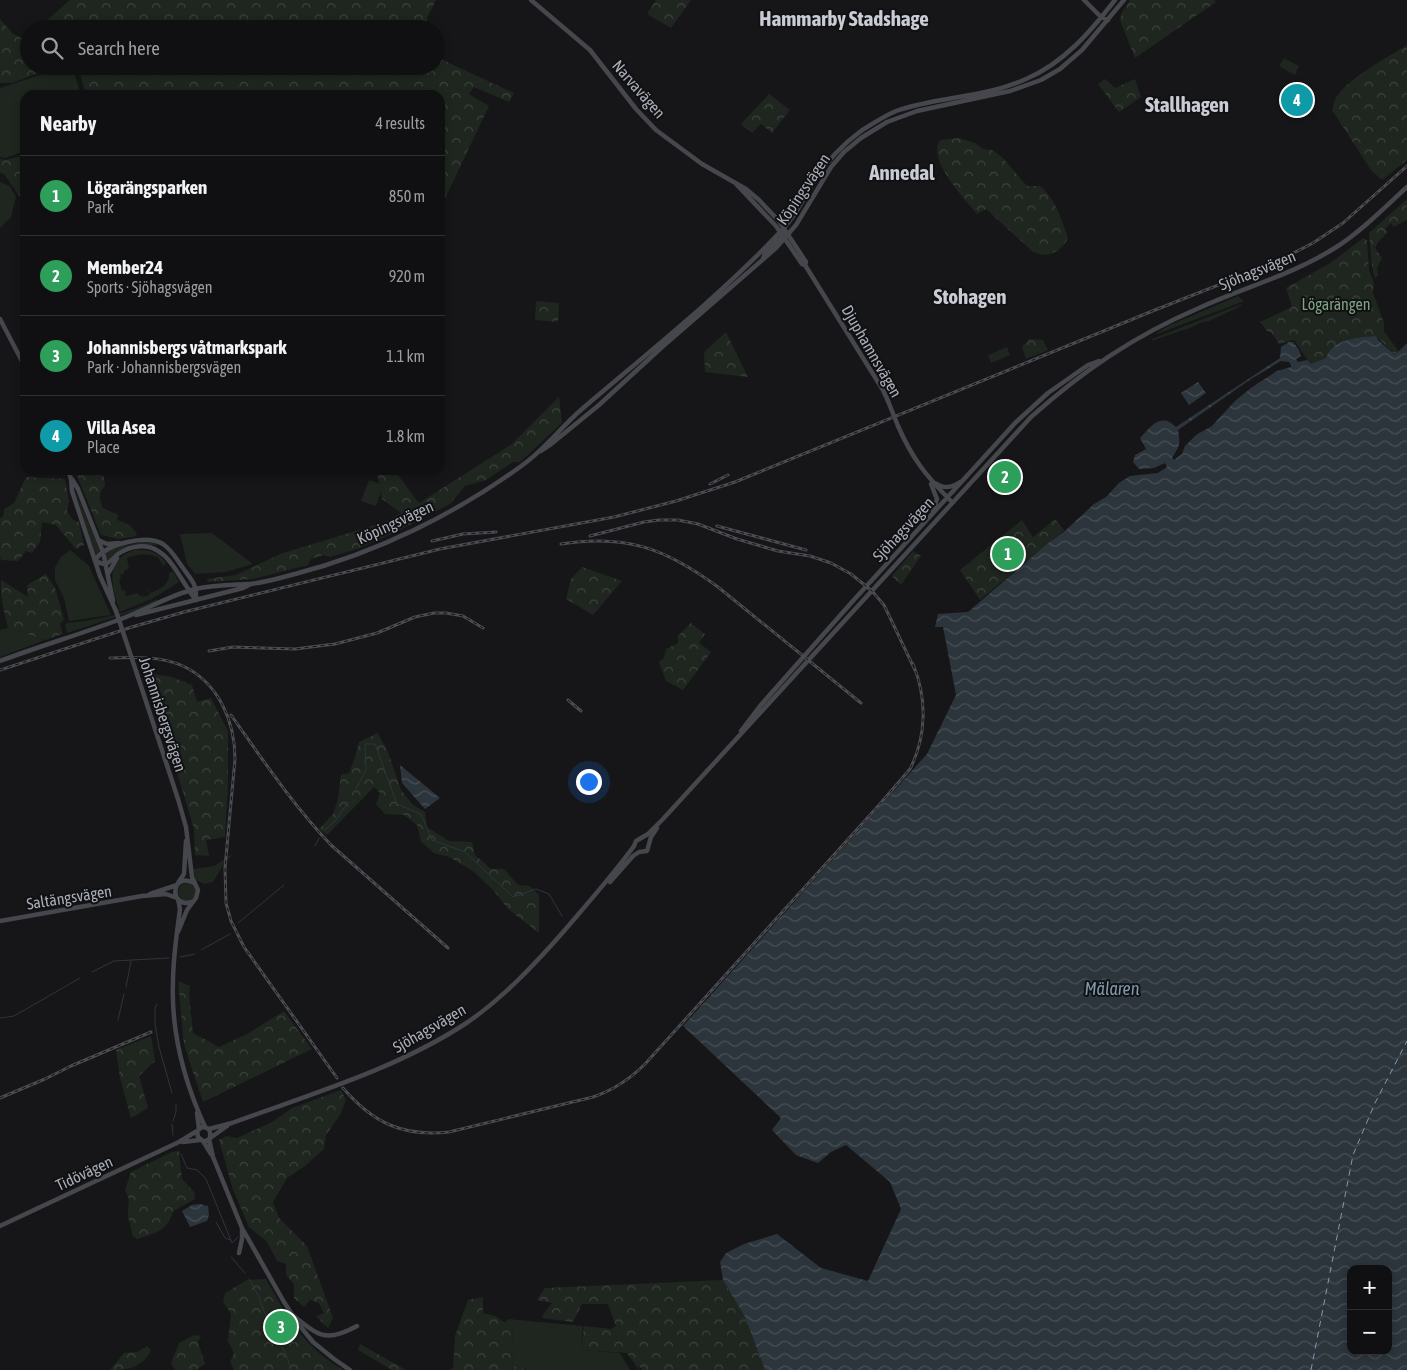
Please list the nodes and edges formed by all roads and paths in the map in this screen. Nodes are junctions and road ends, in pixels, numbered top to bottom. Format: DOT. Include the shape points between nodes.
graph roads {
  1 [pos="531,0"];
  2 [pos="1084,0"];
  3 [pos="1115,0"];
  4 [pos="1124,0"];
  5 [pos="1101,16"];
  6 [pos="1108,20"];
  7 [pos="736,184"];
  8 [pos="1407,187"];
  9 [pos="772,221"];
  10 [pos="784,234"];
  11 [pos="773,240"];
  12 [pos="778,246"];
  13 [pos="792,250"];
  14 [pos="762,260"];
  15 [pos="805,266"];
  16 [pos="0,319"];
  17 [pos="20,357"];
  18 [pos="1104,358"];
  19 [pos="1037,402"];
  20 [pos="1031,417"];
  21 [pos="999,441"];
  22 [pos="535,455"];
  23 [pos="70,475"];
  24 [pos="967,477"];
  25 [pos="928,478"];
  26 [pos="72,479"];
  27 [pos="950,500"];
  28 [pos="931,515"];
  29 [pos="98,540"];
  30 [pos="128,542"];
  31 [pos="163,544"];
  32 [pos="903,545"];
  33 [pos="908,550"];
  34 [pos="159,551"];
  35 [pos="103,552"];
  36 [pos="118,554"];
  37 [pos="95,560"];
  38 [pos="179,562"];
  39 [pos="106,564"];
  40 [pos="173,566"];
  41 [pos="108,574"];
  42 [pos="191,579"];
  43 [pos="184,583"];
  44 [pos="252,584"];
  45 [pos="213,586"];
  46 [pos="197,588"];
  47 [pos="188,591"];
  48 [pos="179,594"];
  49 [pos="196,600"];
  50 [pos="852,602"];
  51 [pos="857,606"];
  52 [pos="115,611"];
  53 [pos="123,618"];
  54 [pos="0,660"];
  55 [pos="738,737"];
  56 [pos="663,819"];
  57 [pos="186,827"];
  58 [pos="642,838"];
  59 [pos="649,844"];
  60 [pos="634,846"];
  61 [pos="639,852"];
  62 [pos="194,882"];
  63 [pos="178,884"];
  64 [pos="598,893"];
  65 [pos="142,896"];
  66 [pos="177,898"];
  67 [pos="192,902"];
  68 [pos="0,921"];
  69 [pos="178,932"];
  70 [pos="196,1109"];
  71 [pos="232,1123"];
  72 [pos="207,1128"];
  73 [pos="198,1130"];
  74 [pos="210,1138"];
  75 [pos="201,1140"];
  76 [pos="179,1142"];
  77 [pos="214,1157"];
  78 [pos="0,1226"];
  79 [pos="242,1228"];
  80 [pos="239,1253"];
  81 [pos="291,1313"];
  82 [pos="356,1326"];
  83 [pos="350,1370"];
  1 -- 7 [label="main road, Narvavägen" via="590,50 656,130"];
  2 -- 5 [label="main road"];
  3 -- 5 [label="main road, Köpingsvägen"];
  4 -- 6 [label="main road, Köpingsvägen"];
  5 -- 6 [label="main road"];
  5 -- 10 [label="main road, Köpingsvägen" via="1069,53 1025,80 999,89 895,111 878,120 831,159 814,181 800,212"];
  6 -- 10 [label="main road, Köpingsvägen" via="1069,62 1041,80 1010,91 917,111 886,122 844,152 831,167 796,225"];
  7 -- 9 [label="main road, Narvavägen"];
  7 -- 10 [label="main road, Narvavägen" via="759,200"];
  8 -- 18 [label="main road, Sjöhagsvägen" via="1351,238 1328,252 1161,325"];
  9 -- 10 [label="main road, Narvavägen"];
  9 -- 11 [label="main road" via="776,231"];
  10 -- 11 [label="main road, Köpingsvägen"];
  10 -- 12 [label="main road, Köpingsvägen"];
  10 -- 13 [label="main road, Djuphamnsvägen"];
  10 -- 14 [label="main road"];
  10 -- 15 [label="main road, Djuphamnsvägen" via="806,262"];
  11 -- 22 [label="main road, Köpingsvägen" via="724,287 570,420"];
  12 -- 13 [label="main road"];
  12 -- 14 [label="main road, Köpingsvägen"];
  13 -- 15 [label="main road, Djuphamnsvägen"];
  14 -- 22 [label="main road, Köpingsvägen" via="599,405"];
  15 -- 25 [label="main road, Djuphamnsvägen, bridge" via="882,388 906,445"];
  16 -- 17 [label="main road"];
  18 -- 19 [label="main road, Sjöhagsvägen" via="1068,378"];
  18 -- 20 [label="main road, Sjöhagsvägen"];
  19 -- 20 [label="main road"];
  19 -- 21 [label="main road, Sjöhagsvägen"];
  20 -- 21 [label="main road"];
  20 -- 27 [label="main road, Sjöhagsvägen"];
  21 -- 24 [label="main road, Sjöhagsvägen"];
  22 -- 44 [label="main road, Köpingsvägen" via="494,484 414,529 340,560"];
  23 -- 26 [label="main road"];
  24 -- 25 [label="main road" via="946,488"];
  24 -- 27 [label="main road, Sjöhagsvägen"];
  25 -- 27 [label="main road, Djuphamnsvägen"];
  25 -- 28 [label="main road" via="937,499"];
  26 -- 29 [label="main road, Johannisbergsvägen"];
  26 -- 37 [label="main road, Johannisbergsvägen" via="72,491"];
  27 -- 28 [label="main road, Sjöhagsvägen"];
  27 -- 33 [label="main road, Sjöhagsvägen"];
  28 -- 32 [label="main road, Sjöhagsvägen"];
  29 -- 30 [label="main road" via="107,544"];
  29 -- 35 [label="main road, Johannisbergsvägen"];
  30 -- 31 [label="main road" via="147,540"];
  30 -- 35 [label="main road"];
  31 -- 34 [label="main road"];
  31 -- 38 [label="main road"];
  32 -- 33 [label="main road"];
  32 -- 50 [label="main road, Sjöhagsvägen"];
  33 -- 51 [label="main road, Sjöhagsvägen"];
  34 -- 36 [label="main road" via="134,547"];
  34 -- 40 [label="main road"];
  35 -- 37 [label="main road"];
  35 -- 39 [label="main road, Johannisbergsvägen"];
  36 -- 39 [label="main road"];
  36 -- 41 [label="main road"];
  37 -- 39 [label="main road"];
  37 -- 52 [label="main road, Johannisbergsvägen"];
  38 -- 40 [label="main road"];
  38 -- 42 [label="main road"];
  39 -- 41 [label="main road, Johannisbergsvägen"];
  40 -- 43 [label="main road"];
  41 -- 52 [label="main road, Johannisbergsvägen"];
  42 -- 45 [label="main road" via="201,585"];
  42 -- 46 [label="main road"];
  43 -- 47 [label="main road"];
  43 -- 48 [label="main road"];
  44 -- 45 [label="main road, Köpingsvägen"];
  44 -- 49 [label="main road, Köpingsvägen"];
  45 -- 46 [label="main road, Köpingsvägen"];
  46 -- 47 [label="main road, Köpingsvägen"];
  46 -- 49 [label="main road"];
  47 -- 48 [label="main road, Köpingsvägen"];
  47 -- 49 [label="main road"];
  48 -- 53 [label="main road, Köpingsvägen"];
  49 -- 53 [label="main road, Köpingsvägen"];
  50 -- 51 [label="main road"];
  50 -- 55 [label="main road, Sjöhagsvägen" via="764,702"];
  51 -- 55 [label="main road, Sjöhagsvägen"];
  52 -- 57 [label="main road, Johannisbergsvägen, bridge"];
  53 -- 54 [label="main road, Köpingsvägen"];
  55 -- 56 [label="main road, Sjöhagsvägen"];
  56 -- 58 [label="main road, Sjöhagsvägen"];
  56 -- 59 [label="main road, Sjöhagsvägen"];
  57 -- 62 [label="main road, Johannisbergsvägen"];
  57 -- 63 [label="main road, Johannisbergsvägen" via="184,874"];
  58 -- 59 [label="main road"];
  58 -- 60 [label="main road, Sjöhagsvägen"];
  59 -- 61 [label="main road, Sjöhagsvägen" via="647,851"];
  60 -- 61 [label="main road"];
  60 -- 64 [label="main road, Sjöhagsvägen"];
  61 -- 64 [label="main road, Sjöhagsvägen"];
  62 -- 63 [label="main road" via="188,880"];
  62 -- 67 [label="main road" via="198,892"];
  63 -- 65 [label="main road, Saltängsvägen"];
  63 -- 66 [label="main road" via="175,890"];
  64 -- 71 [label="main road, Sjöhagsvägen" via="518,981 457,1028 396,1061"];
  65 -- 66 [label="main road, Saltängsvägen" via="166,894"];
  65 -- 68 [label="main road, Saltängsvägen"];
  66 -- 67 [label="main road" via="184,903"];
  66 -- 69 [label="main road" via="180,909"];
  67 -- 69 [label="main road"];
  69 -- 70 [label="main road" via="173,1012 183,1066"];
  70 -- 72 [label="main road"];
  70 -- 73 [label="main road"];
  71 -- 72 [label="main road, Sjöhagsvägen"];
  71 -- 74 [label="main road, Sjöhagsvägen"];
  72 -- 73 [label="main road, Sjöhagsvägen"];
  72 -- 74 [label="main road"];
  73 -- 75 [label="main road"];
  73 -- 76 [label="main road, Tidövägen"];
  74 -- 75 [label="main road, Sjöhagsvägen"];
  74 -- 77 [label="main road"];
  75 -- 76 [label="main road, Tidövägen"];
  75 -- 77 [label="main road"];
  76 -- 78 [label="main road, Tidövägen"];
  77 -- 79 [label="main road"];
  79 -- 80 [label="main road"];
  79 -- 81 [label="main road"];
  81 -- 82 [label="main road" via="322,1335 337,1336"];
  81 -- 83 [label="main road" via="313,1342"];
}
